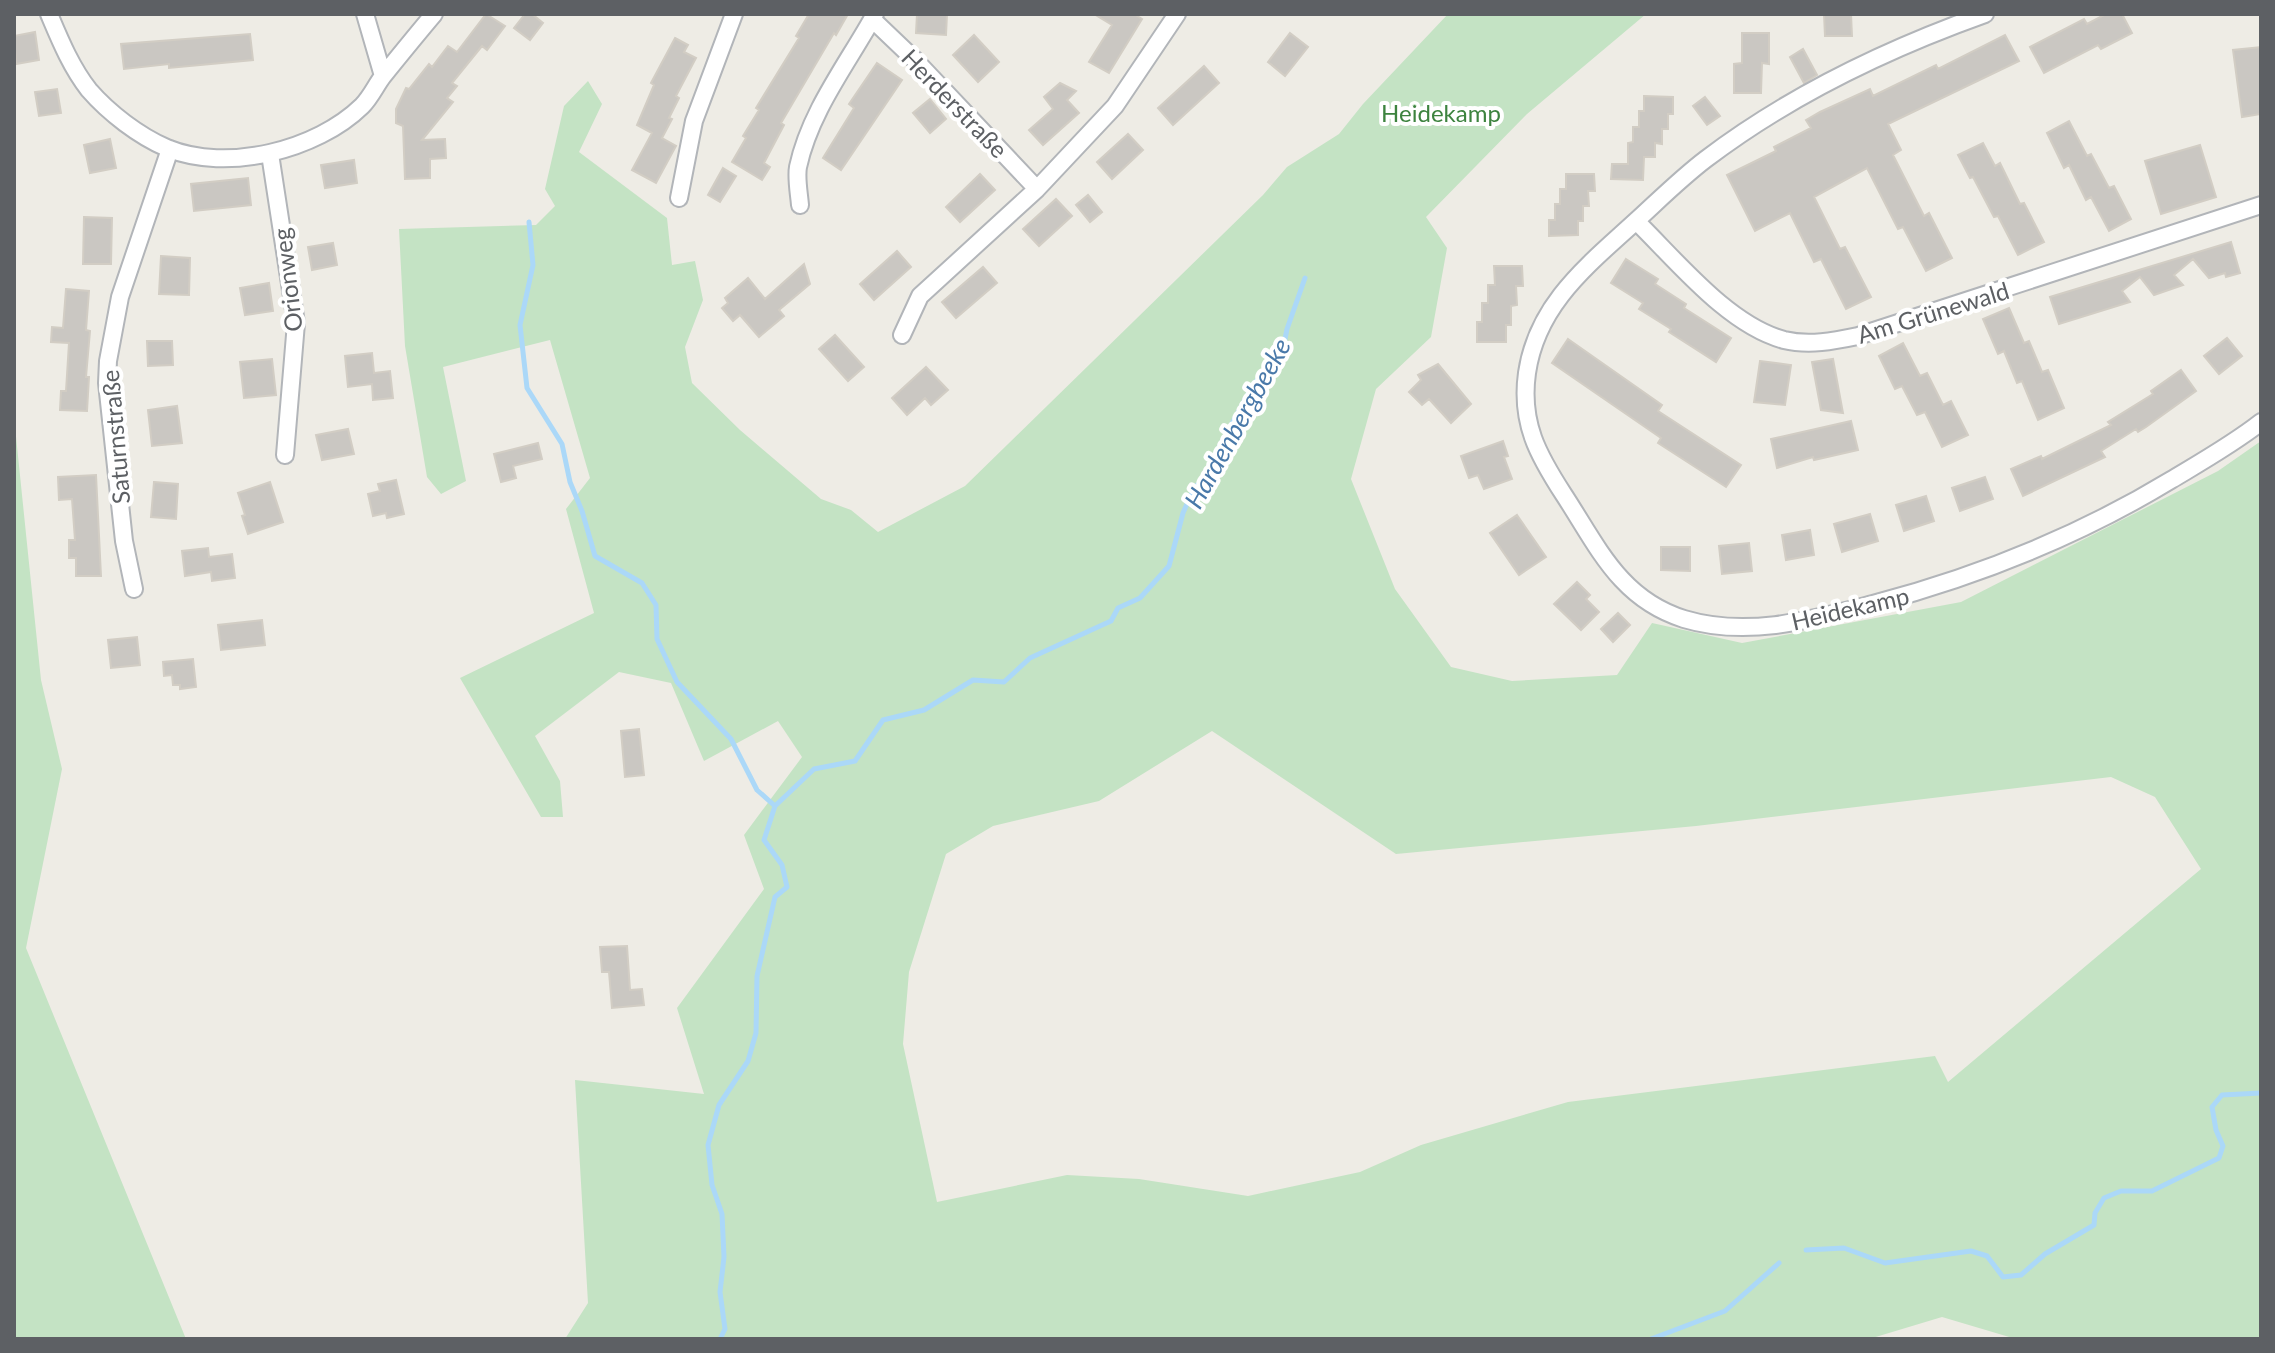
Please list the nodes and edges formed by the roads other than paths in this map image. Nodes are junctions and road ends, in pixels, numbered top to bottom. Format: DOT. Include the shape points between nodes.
graph roads {
  1 [pos="49,14"];
  2 [pos="365,14"];
  3 [pos="434,14"];
  4 [pos="734,14"];
  5 [pos="1177,14"];
  6 [pos="1985,14"];
  7 [pos="873,17"];
  8 [pos="383,76"];
  9 [pos="170,149"];
  10 [pos="270,154"];
  11 [pos="1037,189"];
  12 [pos="679,198"];
  13 [pos="800,205"];
  14 [pos="2261,205"];
  15 [pos="1636,221"];
  16 [pos="902,335"];
  17 [pos="2261,422"];
  18 [pos="285,455"];
  19 [pos="134,589"];
  1 -- 9 [label="street" via="90,91 119,118"];
  2 -- 8 [label="street"];
  3 -- 8 [label="street"];
  4 -- 12 [label="street" via="694,121"];
  5 -- 11 [label="street" via="1115,106"];
  6 -- 15 [label="street, Heidekamp" via="1866,64 1768,117 1699,165"];
  7 -- 11 [label="street, Herderstraße"];
  7 -- 13 [label="street, Herderstraße" via="812,130 797,169"];
  8 -- 10 [label="street" via="363,105 337,125 305,144"];
  9 -- 10 [label="street" via="210,157"];
  9 -- 19 [label="street, Saturnstraße" via="120,297 108,361 124,541"];
  10 -- 18 [label="street, Orionweg" via="296,323"];
  11 -- 16 [label="street" via="920,296"];
  14 -- 15 [label="street, Am Grünewald" via="1858,336 1816,343 1784,340 1727,310"];
  15 -- 17 [label="street, Heidekamp" via="1568,284 1545,318 1527,377 1528,418 1532,440 1549,472 1616,575 1635,595 1680,618 1735,629 1763,627 1848,611 1969,576 2129,506"];
}
